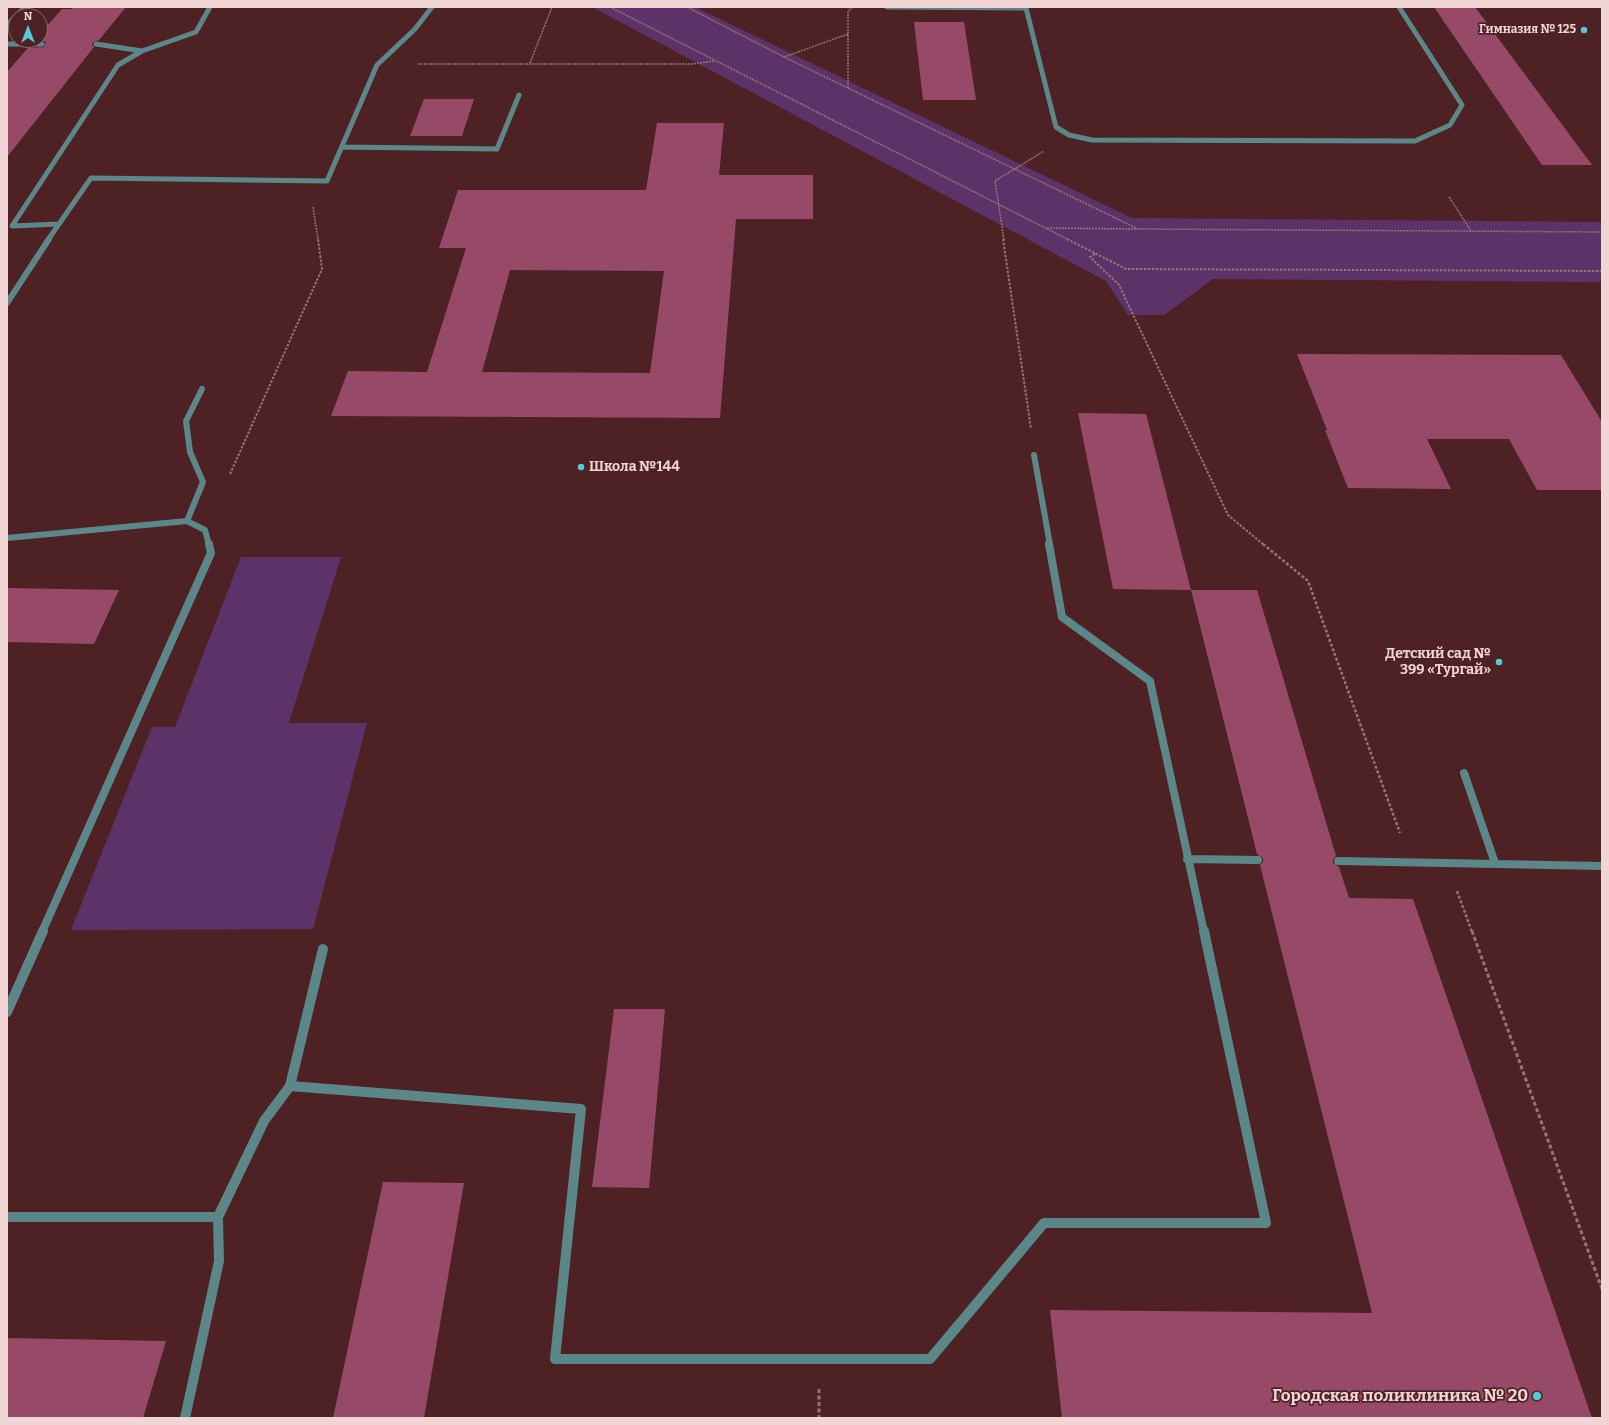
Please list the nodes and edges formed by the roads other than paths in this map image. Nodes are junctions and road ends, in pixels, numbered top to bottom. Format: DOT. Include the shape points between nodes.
graph roads {
  1 [pos="210,7"];
  2 [pos="432,7"];
  3 [pos="887,7"];
  4 [pos="1399,7"];
  5 [pos="96,44"];
  6 [pos="142,51"];
  7 [pos="519,95"];
  8 [pos="342,147"];
  9 [pos="59,224"];
  10 [pos="10,226"];
  11 [pos="7,303"];
  12 [pos="202,389"];
  13 [pos="1034,455"];
  14 [pos="187,521"];
  15 [pos="7,538"];
  16 [pos="1464,773"];
  17 [pos="1187,859"];
  18 [pos="1258,860"];
  19 [pos="1338,861"];
  20 [pos="1495,863"];
  21 [pos="1602,866"];
  22 [pos="323,949"];
  23 [pos="7,1012"];
  24 [pos="290,1086"];
  25 [pos="7,1217"];
  26 [pos="218,1217"];
  27 [pos="185,1418"];
  1 -- 6 [label="lane" via="196,32"];
  2 -- 8 [label="lane" via="415,29 377,65"];
  3 -- 4 [label="lane" via="1026,8 1056,127 1069,135 1092,140 1414,141 1450,125 1462,105"];
  5 -- 6 [label="lane"];
  6 -- 10 [label="lane" via="118,65"];
  7 -- 8 [label="lane" via="497,149"];
  8 -- 9 [label="lane" via="327,181 91,178"];
  9 -- 10 [label="lane"];
  9 -- 11 [label="lane"];
  12 -- 14 [label="lane" via="186,421 190,452 203,482"];
  13 -- 17 [label="lane" via="1062,617 1150,681"];
  14 -- 15 [label="lane"];
  14 -- 23 [label="lane" via="205,530 211,553"];
  16 -- 20 [label="lane"];
  17 -- 18 [label="lane"];
  17 -- 24 [label="lane" via="1266,1223 1044,1223 930,1359 555,1359 581,1109"];
  19 -- 20 [label="lane"];
  20 -- 21 [label="lane"];
  22 -- 24 [label="lane"];
  24 -- 26 [label="lane" via="264,1121"];
  25 -- 26 [label="lane"];
  26 -- 27 [label="lane" via="219,1261"];
}
